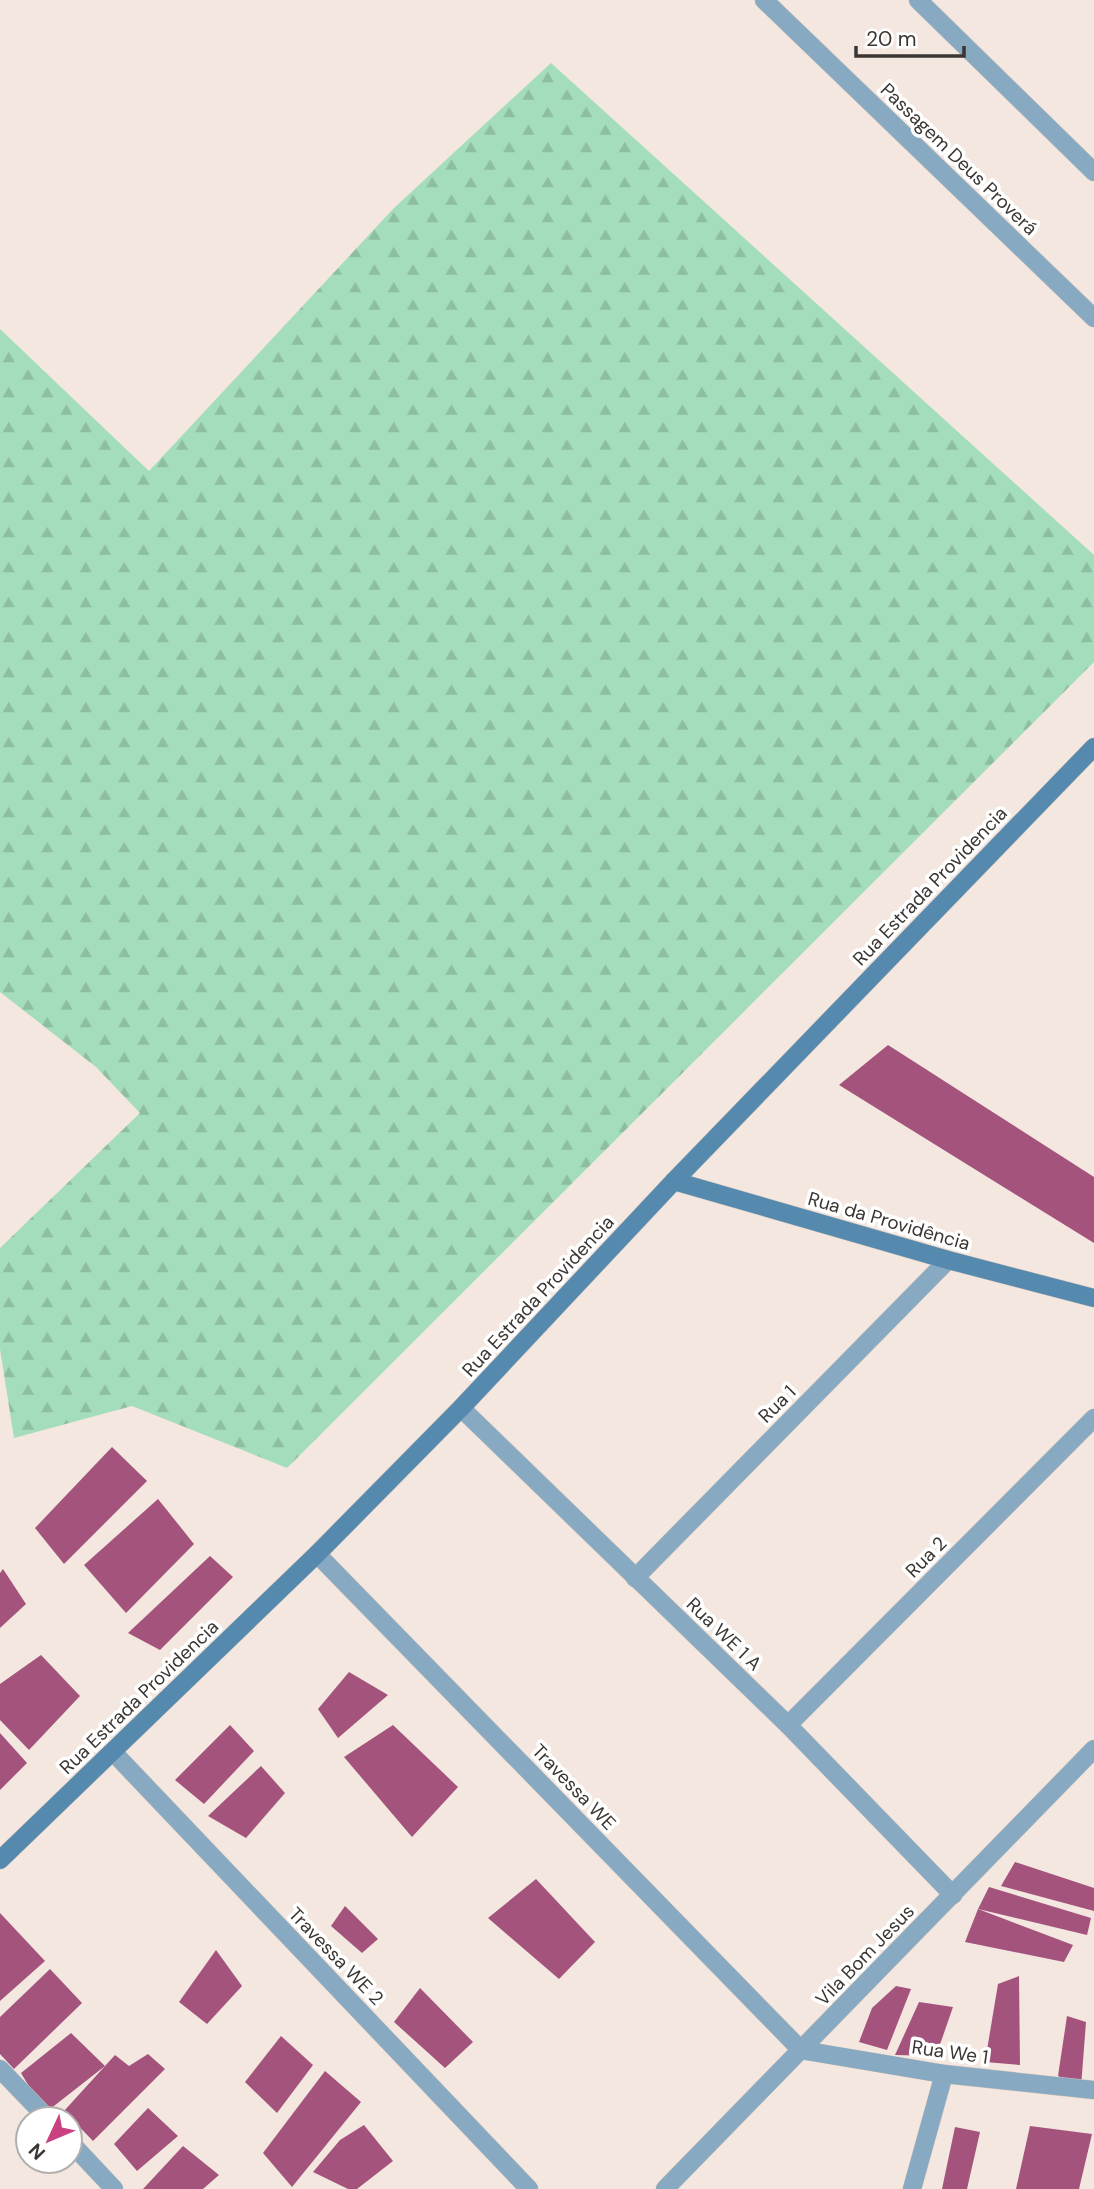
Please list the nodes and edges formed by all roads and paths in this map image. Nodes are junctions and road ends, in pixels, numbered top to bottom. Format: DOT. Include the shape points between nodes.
graph roads {
  1 [pos="764,0"];
  2 [pos="918,0"];
  3 [pos="1094,172"];
  4 [pos="1094,318"];
  5 [pos="1094,747"];
  6 [pos="674,1181"];
  7 [pos="948,1260"];
  8 [pos="1094,1298"];
  9 [pos="461,1408"];
  10 [pos="1094,1418"];
  11 [pos="317,1554"];
  12 [pos="635,1578"];
  13 [pos="788,1725"];
  14 [pos="1094,1749"];
  15 [pos="113,1752"];
  16 [pos="0,1860"];
  17 [pos="953,1895"];
  18 [pos="801,2050"];
  19 [pos="0,2069"];
  20 [pos="944,2074"];
  21 [pos="1094,2090"];
  22 [pos="35,2105"];
  23 [pos="84,2158"];
  24 [pos="114,2189"];
  25 [pos="529,2189"];
  26 [pos="665,2189"];
  27 [pos="912,2189"];
  1 -- 4 [label="street, Passagem Deus Proverá"];
  2 -- 3 [label="street"];
  5 -- 6 [label="main road, Rua Estrada Providencia"];
  6 -- 7 [label="main road, Rua da Providência"];
  6 -- 9 [label="main road, Rua Estrada Providencia"];
  7 -- 8 [label="main road, Rua da Providência"];
  7 -- 12 [label="street, Rua 1"];
  9 -- 11 [label="main road, Rua Estrada Providencia"];
  9 -- 12 [label="street, Rua WE 1 A"];
  10 -- 13 [label="street, Rua 2"];
  11 -- 15 [label="main road, Rua Estrada Providencia"];
  11 -- 18 [label="street, Travessa WE"];
  12 -- 13 [label="street, Rua WE 1 A"];
  13 -- 17 [label="street, Rua WE 1 A"];
  14 -- 17 [label="street, Vila Bom Jesus"];
  15 -- 16 [label="main road, Rua Estrada Providencia"];
  15 -- 25 [label="street, Travessa WE 2"];
  17 -- 18 [label="street, Vila Bom Jesus"];
  18 -- 20 [label="street, Rua We 1"];
  18 -- 26 [label="street, Vila Bom Jesus"];
  19 -- 22 [label="street"];
  20 -- 21 [label="street, Rua We 1"];
  20 -- 27 [label="street"];
  23 -- 24 [label="street"];
}
